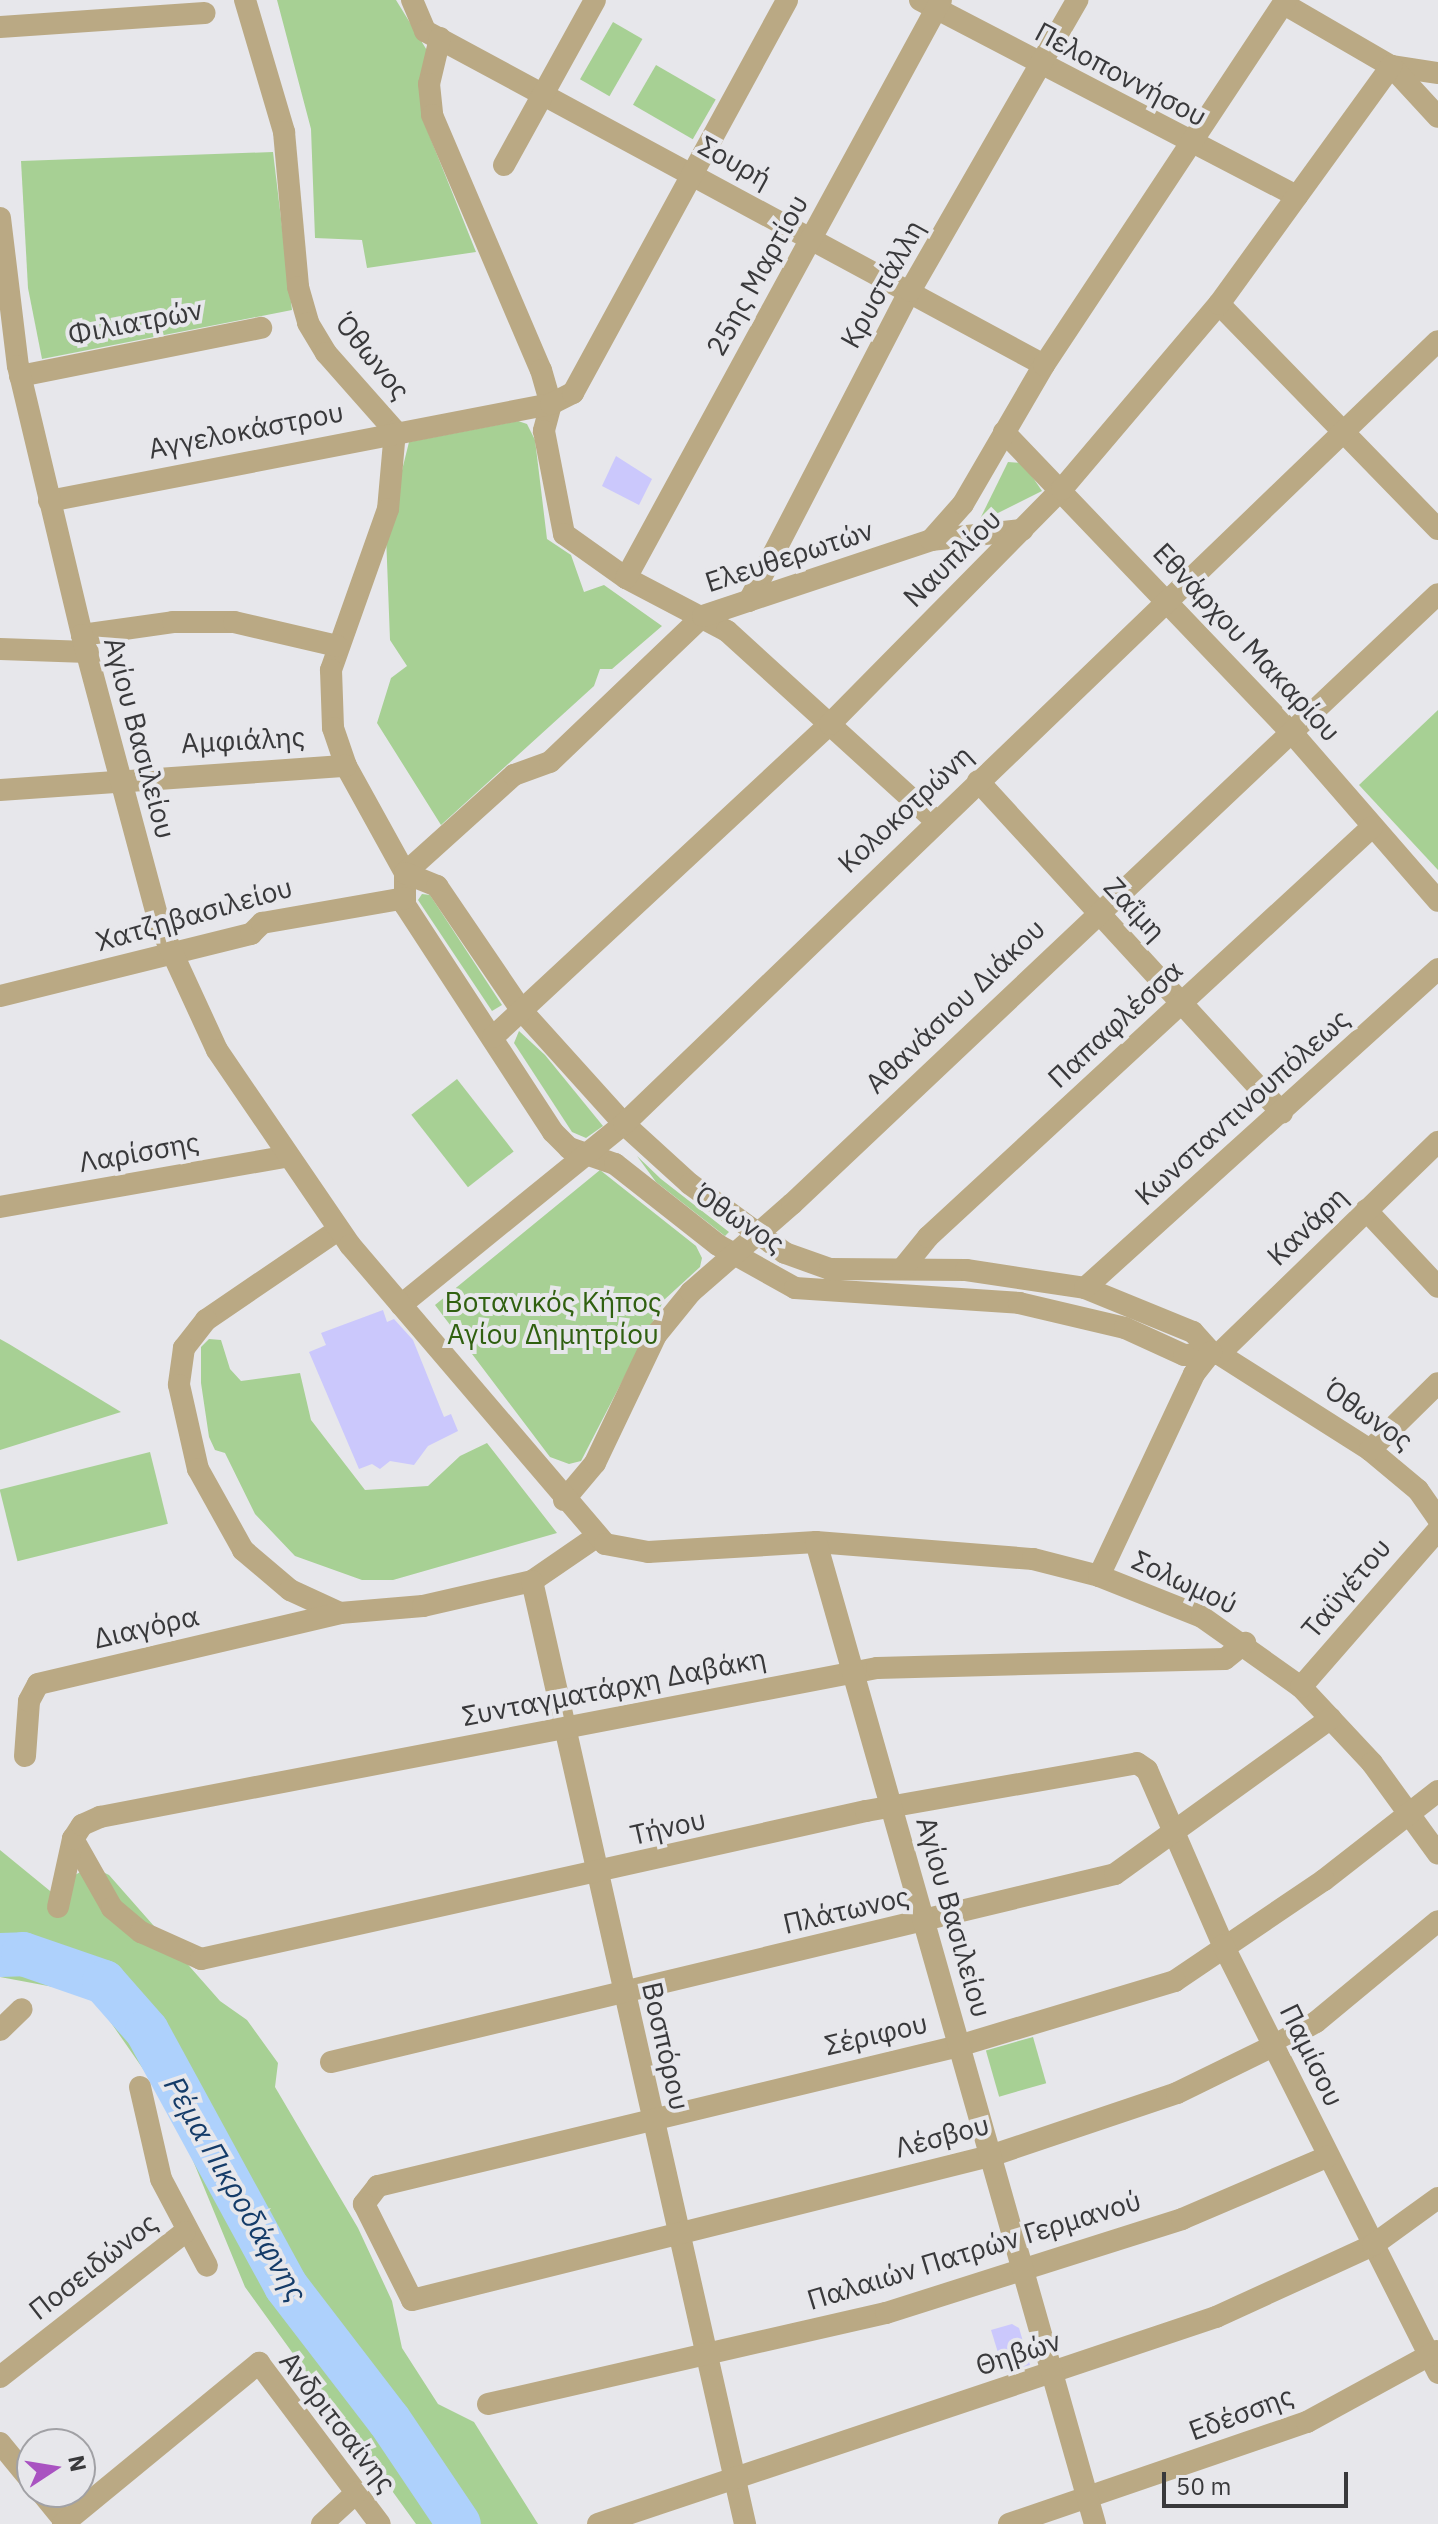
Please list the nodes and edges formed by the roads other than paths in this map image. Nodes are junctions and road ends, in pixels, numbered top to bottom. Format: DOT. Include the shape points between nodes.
graph roads {
  1 [pos="245,0"];
  2 [pos="412,0"];
  3 [pos="595,0"];
  4 [pos="787,0"];
  5 [pos="1077,0"];
  6 [pos="1285,2"];
  7 [pos="933,3"];
  8 [pos="205,13"];
  9 [pos="0,27"];
  10 [pos="440,38"];
  11 [pos="1040,66"];
  12 [pos="1391,66"];
  13 [pos="1438,73"];
  14 [pos="542,95"];
  15 [pos="1438,117"];
  16 [pos="1189,144"];
  17 [pos="504,165"];
  18 [pos="697,174"];
  19 [pos="1297,196"];
  20 [pos="0,218"];
  21 [pos="812,237"];
  22 [pos="910,291"];
  23 [pos="1219,304"];
  24 [pos="5,324"];
  25 [pos="261,328"];
  26 [pos="1438,341"];
  27 [pos="1044,365"];
  28 [pos="20,376"];
  29 [pos="551,404"];
  30 [pos="395,431"];
  31 [pos="1004,432"];
  32 [pos="1345,432"];
  33 [pos="1062,489"];
  34 [pos="49,501"];
  35 [pos="1438,529"];
  36 [pos="1022,530"];
  37 [pos="931,540"];
  38 [pos="626,578"];
  39 [pos="1438,594"];
  40 [pos="749,601"];
  41 [pos="1170,603"];
  42 [pos="703,616"];
  43 [pos="85,644"];
  44 [pos="337,646"];
  45 [pos="0,649"];
  46 [pos="830,724"];
  47 [pos="1293,734"];
  48 [pos="346,766"];
  49 [pos="978,781"];
  50 [pos="121,782"];
  51 [pos="0,790"];
  52 [pos="935,820"];
  53 [pos="1372,827"];
  54 [pos="405,873"];
  55 [pos="405,898"];
  56 [pos="1438,901"];
  57 [pos="1096,913"];
  58 [pos="170,955"];
  59 [pos="1438,969"];
  60 [pos="0,996"];
  61 [pos="1182,1003"];
  62 [pos="522,1011"];
  63 [pos="493,1037"];
  64 [pos="1282,1113"];
  65 [pos="624,1124"];
  66 [pos="1438,1142"];
  67 [pos="590,1155"];
  68 [pos="288,1156"];
  69 [pos="0,1207"];
  70 [pos="1366,1210"];
  71 [pos="338,1230"];
  72 [pos="756,1235"];
  73 [pos="732,1254"];
  74 [pos="903,1268"];
  75 [pos="1438,1287"];
  76 [pos="1085,1288"];
  77 [pos="401,1305"];
  78 [pos="1215,1353"];
  79 [pos="1438,1383"];
  80 [pos="1370,1450"];
  81 [pos="564,1500"];
  82 [pos="1438,1519"];
  83 [pos="1438,1530"];
  84 [pos="596,1537"];
  85 [pos="816,1542"];
  86 [pos="1099,1576"];
  87 [pos="532,1581"];
  88 [pos="340,1613"];
  89 [pos="1245,1643"];
  90 [pos="853,1672"];
  91 [pos="1301,1687"];
  92 [pos="1331,1718"];
  93 [pos="564,1727"];
  94 [pos="25,1756"];
  95 [pos="1137,1763"];
  96 [pos="1438,1791"];
  97 [pos="892,1811"];
  98 [pos="1411,1815"];
  99 [pos="1171,1831"];
  100 [pos="73,1839"];
  101 [pos="1438,1854"];
  102 [pos="595,1875"];
  103 [pos="58,1907"];
  104 [pos="1438,1921"];
  105 [pos="924,1922"];
  106 [pos="1223,1945"];
  107 [pos="623,1993"];
  108 [pos="22,2009"];
  109 [pos="0,2030"];
  110 [pos="1275,2045"];
  111 [pos="959,2046"];
  112 [pos="331,2062"];
  113 [pos="140,2087"];
  114 [pos="652,2118"];
  115 [pos="990,2156"];
  116 [pos="1327,2157"];
  117 [pos="1438,2198"];
  118 [pos="185,2232"];
  119 [pos="678,2234"];
  120 [pos="1373,2245"];
  121 [pos="207,2266"];
  122 [pos="1022,2269"];
  123 [pos="412,2300"];
  124 [pos="705,2354"];
  125 [pos="1434,2361"];
  126 [pos="1052,2373"];
  127 [pos="0,2377"];
  128 [pos="488,2404"];
  129 [pos="0,2443"];
  130 [pos="16,2462"];
  131 [pos="735,2479"];
  132 [pos="357,2492"];
  133 [pos="1087,2498"];
  134 [pos="65,2523"];
  135 [pos="322,2524"];
  136 [pos="380,2524"];
  137 [pos="598,2524"];
  138 [pos="745,2524"];
  139 [pos="1009,2524"];
  140 [pos="1095,2524"];
  1 -- 30 [label="street, Όθωνος" via="284,132 298,287 308,323 326,353"];
  2 -- 10 [label="street, Σουρή" via="425,31"];
  3 -- 14 [label="street"];
  4 -- 18 [label="street"];
  5 -- 11 [label="street, Κρυστάλλη"];
  6 -- 12 [label="street"];
  6 -- 16 [label="street, Ελευθερωτών"];
  7 -- 11 [label="street, Πελοποννήσου"];
  7 -- 21 [label="street, 25ης Μαρτίου"];
  8 -- 9 [label="street"];
  10 -- 14 [label="street, Σουρή"];
  10 -- 29 [label="street, Ελευθερωτών" via="429,84 432,115"];
  11 -- 16 [label="street, Πελοποννήσου"];
  11 -- 22 [label="street, Κρυστάλλη"];
  12 -- 13 [label="street"];
  12 -- 15 [label="street"];
  12 -- 19 [label="street, Ναυπλίου"];
  14 -- 17 [label="street"];
  14 -- 18 [label="street, Σουρή"];
  16 -- 19 [label="street, Πελοποννήσου"];
  16 -- 27 [label="street, Ελευθερωτών"];
  18 -- 21 [label="street, Σουρή"];
  18 -- 29 [label="street" via="582,381"];
  19 -- 23 [label="street, Ναυπλίου"];
  20 -- 24 [label="street, Αγίου Βασιλείου"];
  21 -- 22 [label="street, Σουρή"];
  21 -- 38 [label="street, 25ης Μαρτίου"];
  22 -- 27 [label="street, Σουρή"];
  22 -- 40 [label="street, Κρυστάλλη"];
  23 -- 32 [label="street"];
  23 -- 33 [label="street, Ναυπλίου"];
  24 -- 28 [label="street, Αγίου Βασιλείου"];
  25 -- 28 [label="street, Φιλιατρών"];
  26 -- 32 [label="street, Κολοκοτρώνη"];
  27 -- 31 [label="street, Ελευθερωτών"];
  28 -- 34 [label="street, Αγίου Βασιλείου"];
  29 -- 30 [label="street, Αγγελοκάστρου"];
  29 -- 38 [label="street, Ελευθερωτών" via="544,431 558,523 576,545"];
  30 -- 34 [label="street, Αγγελοκάστρου"];
  30 -- 44 [label="street, Όθωνος" via="388,509"];
  31 -- 33 [label="street, Εθνάρχου Μακαρίου"];
  31 -- 37 [label="street, Ελευθερωτών" via="963,504"];
  32 -- 35 [label="street"];
  32 -- 41 [label="street, Κολοκοτρώνη"];
  33 -- 36 [label="street, Ναυπλίου"];
  33 -- 41 [label="street, Εθνάρχου Μακαρίου"];
  34 -- 43 [label="street, Αγίου Βασιλείου"];
  36 -- 37 [label="street"];
  36 -- 46 [label="street, Ναυπλίου"];
  37 -- 40 [label="street, Ελευθερωτών"];
  38 -- 42 [label="street, Ελευθερωτών"];
  39 -- 47 [label="street, Αθανάσιου Διάκου"];
  40 -- 42 [label="street, Ελευθερωτών"];
  41 -- 47 [label="street, Εθνάρχου Μακαρίου"];
  41 -- 49 [label="street, Κολοκοτρώνη"];
  42 -- 46 [label="street"];
  42 -- 54 [label="street" via="550,762 514,775"];
  43 -- 44 [label="street" via="173,622 234,622"];
  43 -- 45 [label="street"];
  43 -- 50 [label="street, Αγίου Βασιλείου"];
  44 -- 48 [label="street, Όθωνος" via="329,699"];
  46 -- 52 [label="street"];
  46 -- 62 [label="street, Ναυπλίου"];
  47 -- 53 [label="street, Εθνάρχου Μακαρίου"];
  47 -- 57 [label="street, Αθανάσιου Διάκου"];
  48 -- 50 [label="street, Αμφιάλης"];
  48 -- 54 [label="street, Όθωνος"];
  49 -- 52 [label="street, Κολοκοτρώνη"];
  49 -- 57 [label="street, Ζαΐμη"];
  50 -- 51 [label="street, Αμφιάλης"];
  50 -- 58 [label="street, Αγίου Βασιλείου"];
  52 -- 65 [label="street, Κολοκοτρώνη"];
  53 -- 56 [label="street, Εθνάρχου Μακαρίου"];
  53 -- 61 [label="street, Παπαφλέσσα"];
  54 -- 55 [label="street, Όθωνος"];
  54 -- 62 [label="street, Όθωνος" via="437,886"];
  55 -- 58 [label="street, Χατζηβασιλείου" via="262,923 251,934"];
  55 -- 63 [label="street, Όθωνος"];
  57 -- 61 [label="street, Ζαΐμη"];
  57 -- 72 [label="street, Αθανάσιου Διάκου"];
  58 -- 60 [label="street, Χατζηβασιλείου"];
  58 -- 68 [label="street, Αγίου Βασιλείου" via="204,1029"];
  59 -- 64 [label="street, Κωνσταντινουπόλεως"];
  61 -- 64 [label="street, Ζαΐμη"];
  61 -- 74 [label="street, Παπαφλέσσα" via="928,1237"];
  62 -- 63 [label="street, Ναυπλίου"];
  62 -- 65 [label="street, Όθωνος"];
  63 -- 67 [label="street, Όθωνος" via="553,1132 569,1148"];
  64 -- 76 [label="street, Κωνσταντινουπόλεως"];
  65 -- 67 [label="street, Κολοκοτρώνη"];
  65 -- 72 [label="street, Όθωνος"];
  66 -- 70 [label="street, Κανάρη"];
  67 -- 73 [label="street, Όθωνος" via="615,1164"];
  67 -- 77 [label="street, Κολοκοτρώνη"];
  68 -- 69 [label="street, Λαρίσσης"];
  68 -- 71 [label="street, Αγίου Βασιλείου"];
  70 -- 75 [label="street"];
  70 -- 78 [label="street, Κανάρη"];
  71 -- 77 [label="street, Αγίου Βασιλείου"];
  71 -- 88 [label="street" via="206,1320 193,1332 178,1368 198,1469 231,1534 290,1590"];
  72 -- 73 [label="street, Αθανάσιου Διάκου"];
  72 -- 74 [label="street, Όθωνος" via="813,1266"];
  73 -- 78 [label="street, Όθωνος" via="815,1292 1019,1303 1113,1324 1184,1355"];
  73 -- 81 [label="street, Αθανάσιου Διάκου" via="656,1335 595,1463"];
  74 -- 76 [label="street, Όθωνος" via="989,1272"];
  76 -- 78 [label="street, Όθωνος" via="1193,1332"];
  77 -- 81 [label="street, Αγίου Βασιλείου"];
  78 -- 80 [label="street, Όθωνος"];
  78 -- 86 [label="street, Κανάρη" via="1194,1374"];
  79 -- 80 [label="street"];
  80 -- 82 [label="street, Όθωνος" via="1418,1490"];
  81 -- 84 [label="street, Αγίου Βασιλείου"];
  83 -- 91 [label="street, Ταϋγέτου"];
  84 -- 85 [label="street, Αγίου Βασιλείου" via="630,1552"];
  84 -- 87 [label="street"];
  85 -- 86 [label="street, Σολωμού" via="994,1553"];
  85 -- 90 [label="street, Αγίου Βασιλείου"];
  86 -- 89 [label="street, Σολωμού" via="1165,1599"];
  87 -- 88 [label="street" via="423,1606"];
  87 -- 93 [label="street, Βοσπόρου"];
  88 -- 94 [label="street, Διαγόρα" via="38,1684 29,1701"];
  89 -- 90 [label="street, Συνταγματάρχη Δαβάκη" via="1225,1659"];
  89 -- 91 [label="street, Σολωμού"];
  90 -- 93 [label="street, Συνταγματάρχη Δαβάκη"];
  90 -- 97 [label="street, Αγίου Βασιλείου"];
  91 -- 92 [label="street, Σολωμού"];
  92 -- 98 [label="street, Σολωμού"];
  92 -- 99 [label="street, Πλάτωνος"];
  93 -- 100 [label="street, Συνταγματάρχη Δαβάκη" via="100,1817 82,1825"];
  93 -- 102 [label="street, Βοσπόρου"];
  95 -- 97 [label="street, Τήνου"];
  95 -- 99 [label="street, Παμίσου" via="1147,1770"];
  96 -- 98 [label="street, Σέριφου"];
  97 -- 102 [label="street, Τήνου" via="866,1811"];
  97 -- 105 [label="street, Αγίου Βασιλείου"];
  98 -- 101 [label="street, Σολωμού"];
  98 -- 106 [label="street, Σέριφου"];
  99 -- 105 [label="street, Πλάτωνος" via="1115,1874"];
  99 -- 106 [label="street, Παμίσου"];
  100 -- 102 [label="street, Τήνου" via="93,1881 131,1924 201,1959"];
  100 -- 103 [label="street"];
  102 -- 107 [label="street, Βοσπόρου"];
  104 -- 110 [label="street, Λέσβου" via="1316,2022"];
  105 -- 107 [label="street, Πλάτωνος"];
  105 -- 111 [label="street, Αγίου Βασιλείου"];
  106 -- 110 [label="street, Παμίσου"];
  106 -- 111 [label="street, Σέριφου" via="1175,1981"];
  107 -- 112 [label="street, Πλάτωνος"];
  107 -- 114 [label="street, Βοσπόρου"];
  108 -- 109 [label="street"];
  110 -- 115 [label="street, Λέσβου" via="1177,2093"];
  110 -- 116 [label="street, Παμίσου"];
  111 -- 114 [label="street, Σέριφου"];
  111 -- 115 [label="street, Αγίου Βασιλείου"];
  113 -- 118 [label="street" via="161,2179"];
  114 -- 119 [label="street, Βοσπόρου"];
  114 -- 123 [label="street, Σέριφου" via="367,2194 364,2204"];
  115 -- 119 [label="street, Λέσβου"];
  115 -- 122 [label="street, Αγίου Βασιλείου"];
  116 -- 120 [label="street, Παμίσου"];
  116 -- 122 [label="street, Παλαιών Πατρών Γερμανού" via="1182,2219"];
  117 -- 120 [label="street, Θηβών"];
  118 -- 121 [label="street"];
  118 -- 127 [label="street, Ποσειδώνος"];
  119 -- 123 [label="street, Λέσβου"];
  119 -- 124 [label="street, Βοσπόρου"];
  120 -- 125 [label="street, Παμίσου"];
  120 -- 126 [label="street, Θηβών" via="1246,2305"];
  122 -- 124 [label="street, Παλαιών Πατρών Γερμανού" via="864,2319"];
  122 -- 126 [label="street, Αγίου Βασιλείου"];
  124 -- 128 [label="street, Παλαιών Πατρών Γερμανού"];
  124 -- 131 [label="street, Βοσπόρου"];
  125 -- 133 [label="street, Εδέσσης" via="1307,2422"];
  126 -- 131 [label="street, Θηβών"];
  126 -- 133 [label="street, Αγίου Βασιλείου"];
  129 -- 130 [label="street"];
  131 -- 137 [label="street, Θηβών"];
  131 -- 138 [label="street, Βοσπόρου"];
  132 -- 134 [label="street, Ανδριτσαίνης" via="259,2363"];
  132 -- 135 [label="street"];
  132 -- 136 [label="street, Ανδριτσαίνης"];
  133 -- 139 [label="street, Εδέσσης"];
  133 -- 140 [label="street, Αγίου Βασιλείου"];
}
